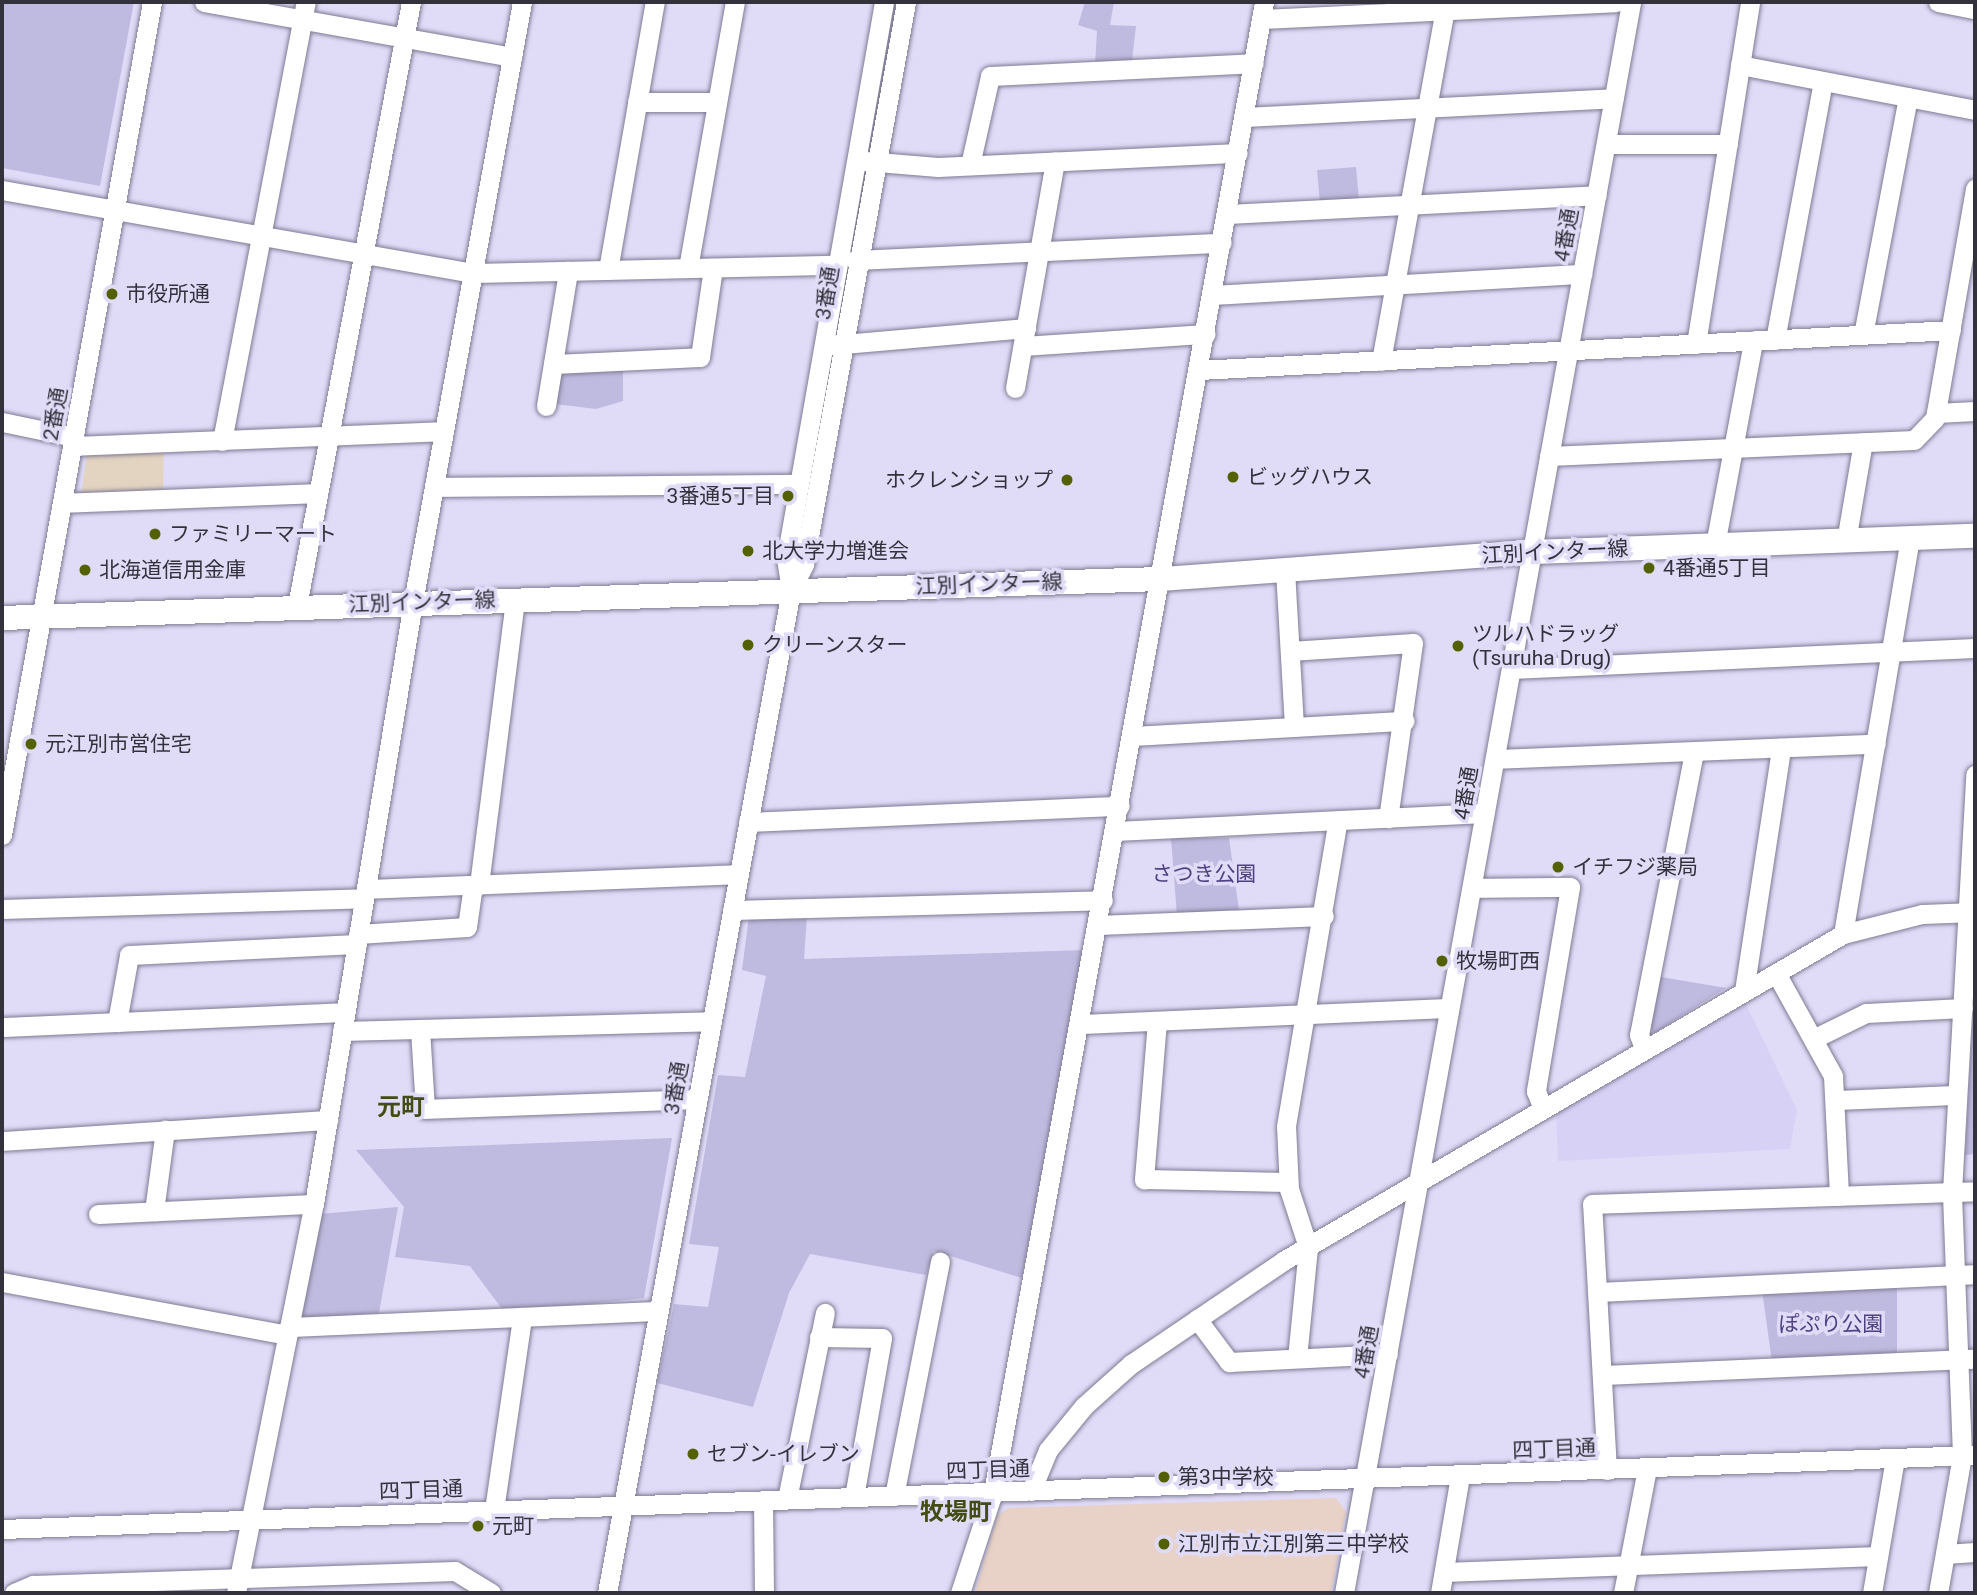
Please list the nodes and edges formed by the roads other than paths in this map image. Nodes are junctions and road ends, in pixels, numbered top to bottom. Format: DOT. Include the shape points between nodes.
graph roads {
  1 [pos="152,2"];
  2 [pos="204,2"];
  3 [pos="306,2"];
  4 [pos="411,2"];
  5 [pos="522,2"];
  6 [pos="655,2"];
  7 [pos="735,2"];
  8 [pos="884,2"];
  9 [pos="906,2"];
  10 [pos="1616,2"];
  11 [pos="1632,2"];
  12 [pos="1750,2"];
  13 [pos="1938,2"];
  14 [pos="1445,7"];
  15 [pos="1975,9"];
  16 [pos="1263,10"];
  17 [pos="303,22"];
  18 [pos="406,39"];
  19 [pos="512,57"];
  20 [pos="1254,63"];
  21 [pos="1740,65"];
  22 [pos="1824,81"];
  23 [pos="1908,97"];
  24 [pos="1614,98"];
  25 [pos="637,102"];
  26 [pos="717,102"];
  27 [pos="1427,108"];
  28 [pos="1975,110"];
  29 [pos="1244,117"];
  30 [pos="1606,144"];
  31 [pos="1728,144"];
  32 [pos="1238,153"];
  33 [pos="855,159"];
  34 [pos="1055,161"];
  35 [pos="877,162"];
  36 [pos="970,165"];
  37 [pos="1975,188"];
  38 [pos="2,190"];
  39 [pos="1597,195"];
  40 [pos="1409,205"];
  41 [pos="115,210"];
  42 [pos="1227,214"];
  43 [pos="259,233"];
  44 [pos="1222,243"];
  45 [pos="361,252"];
  46 [pos="1039,253"];
  47 [pos="846,262"];
  48 [pos="688,268"];
  49 [pos="713,268"];
  50 [pos="608,270"];
  51 [pos="568,271"];
  52 [pos="1968,272"];
  53 [pos="473,273"];
  54 [pos="1582,274"];
  55 [pos="1394,286"];
  56 [pos="1213,295"];
  57 [pos="1951,330"];
  58 [pos="1206,334"];
  59 [pos="1863,335"];
  60 [pos="1024,337"];
  61 [pos="1775,340"];
  62 [pos="1753,341"];
  63 [pos="842,344"];
  64 [pos="1696,344"];
  65 [pos="822,345"];
  66 [pos="1568,351"];
  67 [pos="1381,361"];
  68 [pos="552,364"];
  69 [pos="1199,370"];
  70 [pos="1015,388"];
  71 [pos="546,406"];
  72 [pos="1975,411"];
  73 [pos="1936,412"];
  74 [pos="2,422"];
  75 [pos="444,431"];
  76 [pos="327,436"];
  77 [pos="222,440"];
  78 [pos="73,442"];
  79 [pos="1863,442"];
  80 [pos="1734,447"];
  81 [pos="1549,456"];
  82 [pos="799,484"];
  83 [pos="434,487"];
  84 [pos="317,493"];
  85 [pos="62,503"];
  86 [pos="1975,536"];
  87 [pos="1910,538"];
  88 [pos="1846,541"];
  89 [pos="1715,545"];
  90 [pos="1532,552"];
  91 [pos="1286,570"];
  92 [pos="1162,579"];
  93 [pos="790,590"];
  94 [pos="515,599"];
  95 [pos="413,602"];
  96 [pos="297,606"];
  97 [pos="41,616"];
  98 [pos="2,618"];
  99 [pos="1975,648"];
  100 [pos="1891,650"];
  101 [pos="1290,651"];
  102 [pos="1511,669"];
  103 [pos="1405,721"];
  104 [pos="1294,727"];
  105 [pos="1133,736"];
  106 [pos="1875,744"];
  107 [pos="1780,748"];
  108 [pos="1693,751"];
  109 [pos="1495,759"];
  110 [pos="7,775"];
  111 [pos="1975,775"];
  112 [pos="1120,806"];
  113 [pos="1485,813"];
  114 [pos="1388,818"];
  115 [pos="1338,820"];
  116 [pos="748,822"];
  117 [pos="1115,831"];
  118 [pos="2,835"];
  119 [pos="738,874"];
  120 [pos="476,885"];
  121 [pos="1472,888"];
  122 [pos="365,894"];
  123 [pos="1102,900"];
  124 [pos="2,909"];
  125 [pos="732,910"];
  126 [pos="1973,913"];
  127 [pos="1324,915"];
  128 [pos="1098,925"];
  129 [pos="1843,934"];
  130 [pos="357,939"];
  131 [pos="1776,973"];
  132 [pos="1744,991"];
  133 [pos="1449,1008"];
  134 [pos="1963,1008"];
  135 [pos="1309,1014"];
  136 [pos="1157,1020"];
  137 [pos="712,1021"];
  138 [pos="117,1022"];
  139 [pos="344,1022"];
  140 [pos="1080,1024"];
  141 [pos="2,1027"];
  142 [pos="420,1029"];
  143 [pos="1813,1039"];
  144 [pos="1644,1048"];
  145 [pos="1956,1095"];
  146 [pos="697,1099"];
  147 [pos="1835,1100"];
  148 [pos="1542,1107"];
  149 [pos="328,1120"];
  150 [pos="165,1130"];
  151 [pos="2,1141"];
  152 [pos="1288,1182"];
  153 [pos="1418,1186"];
  154 [pos="1975,1191"];
  155 [pos="1952,1192"];
  156 [pos="1839,1196"];
  157 [pos="314,1204"];
  158 [pos="154,1211"];
  159 [pos="98,1213"];
  160 [pos="1308,1247"];
  161 [pos="940,1261"];
  162 [pos="1975,1274"];
  163 [pos="1955,1275"];
  164 [pos="2,1282"];
  165 [pos="1597,1292"];
  166 [pos="659,1311"];
  167 [pos="825,1313"];
  168 [pos="522,1317"];
  169 [pos="1198,1319"];
  170 [pos="288,1331"];
  171 [pos="819,1338"];
  172 [pos="1388,1354"];
  173 [pos="1297,1358"];
  174 [pos="1967,1359"];
  175 [pos="1602,1374"];
  176 [pos="1969,1455"];
  177 [pos="1895,1458"];
  178 [pos="1647,1468"];
  179 [pos="1607,1470"];
  180 [pos="1460,1476"];
  181 [pos="1366,1480"];
  182 [pos="1031,1491"];
  183 [pos="993,1492"];
  184 [pos="894,1496"];
  185 [pos="855,1497"];
  186 [pos="787,1499"];
  187 [pos="763,1500"];
  188 [pos="623,1505"];
  189 [pos="494,1510"];
  190 [pos="250,1519"];
  191 [pos="2,1529"];
  192 [pos="1975,1552"];
  193 [pos="1945,1554"];
  194 [pos="1878,1556"];
  195 [pos="1629,1566"];
  196 [pos="1444,1572"];
  197 [pos="344,1584"];
  198 [pos="237,1586"];
  199 [pos="14,1593"];
  200 [pos="491,1593"];
  201 [pos="607,1593"];
  202 [pos="764,1593"];
  203 [pos="961,1593"];
  204 [pos="1344,1593"];
  205 [pos="1440,1593"];
  206 [pos="1623,1593"];
  207 [pos="1872,1593"];
  208 [pos="1938,1593"];
  1 -- 41 [label="street, 2番通"];
  2 -- 17 [label="street"];
  3 -- 17 [label="street"];
  4 -- 18 [label="street"];
  5 -- 19 [label="street"];
  6 -- 25 [label="street"];
  7 -- 26 [label="street"];
  8 -- 33 [label="street, 3番通"];
  9 -- 35 [label="street, 3番通"];
  10 -- 14 [label="street"];
  11 -- 24 [label="street, 4番通"];
  12 -- 21 [label="street"];
  13 -- 15 [label="street"];
  14 -- 16 [label="street"];
  14 -- 27 [label="street"];
  16 -- 20 [label="street"];
  17 -- 18 [label="street"];
  17 -- 43 [label="street"];
  18 -- 19 [label="street"];
  18 -- 45 [label="street"];
  19 -- 53 [label="street"];
  20 -- 29 [label="street"];
  20 -- 36 [label="street" via="990,76"];
  21 -- 22 [label="street"];
  21 -- 31 [label="street"];
  22 -- 23 [label="street"];
  22 -- 61 [label="street"];
  23 -- 28 [label="street"];
  23 -- 59 [label="street"];
  24 -- 27 [label="street"];
  24 -- 30 [label="street, 4番通"];
  25 -- 26 [label="street"];
  25 -- 50 [label="street"];
  26 -- 48 [label="street"];
  27 -- 29 [label="street"];
  27 -- 40 [label="street"];
  29 -- 32 [label="street"];
  30 -- 31 [label="street"];
  30 -- 39 [label="street, 4番通"];
  31 -- 64 [label="street"];
  32 -- 34 [label="street"];
  32 -- 42 [label="street"];
  33 -- 35 [label="street"];
  33 -- 47 [label="street, 3番通"];
  34 -- 36 [label="street"];
  34 -- 46 [label="street"];
  35 -- 36 [label="street"];
  35 -- 47 [label="street, 3番通"];
  37 -- 52 [label="street"];
  38 -- 41 [label="street"];
  39 -- 40 [label="street"];
  39 -- 54 [label="street, 4番通"];
  40 -- 42 [label="street"];
  40 -- 55 [label="street"];
  41 -- 43 [label="street"];
  41 -- 78 [label="street, 2番通"];
  42 -- 44 [label="street"];
  43 -- 45 [label="street"];
  43 -- 77 [label="street"];
  44 -- 46 [label="street"];
  44 -- 56 [label="street"];
  45 -- 53 [label="street"];
  45 -- 76 [label="street"];
  46 -- 47 [label="street"];
  46 -- 60 [label="street"];
  47 -- 49 [label="street"];
  47 -- 63 [label="street, 3番通"];
  47 -- 65 [label="street, 3番通"];
  48 -- 49 [label="street"];
  48 -- 50 [label="street"];
  49 -- 68 [label="street" via="700,357"];
  50 -- 51 [label="street"];
  51 -- 53 [label="street"];
  51 -- 68 [label="street"];
  52 -- 57 [label="street"];
  53 -- 75 [label="street"];
  54 -- 55 [label="street"];
  54 -- 66 [label="street, 4番通"];
  55 -- 56 [label="street"];
  55 -- 67 [label="street"];
  56 -- 58 [label="street"];
  57 -- 59 [label="street"];
  57 -- 73 [label="street"];
  58 -- 60 [label="street"];
  58 -- 69 [label="street"];
  59 -- 61 [label="street"];
  60 -- 63 [label="street"];
  60 -- 70 [label="street"];
  61 -- 62 [label="street"];
  62 -- 64 [label="street"];
  62 -- 80 [label="street"];
  63 -- 65 [label="street"];
  63 -- 93 [label="street, 3番通" via="804,564"];
  64 -- 66 [label="street"];
  65 -- 82 [label="street, 3番通"];
  66 -- 67 [label="street"];
  66 -- 81 [label="street, 4番通"];
  67 -- 69 [label="street"];
  68 -- 71 [label="street"];
  69 -- 92 [label="street"];
  72 -- 73 [label="street"];
  73 -- 79 [label="street" via="1914,440"];
  74 -- 78 [label="street"];
  75 -- 76 [label="street"];
  75 -- 83 [label="street"];
  76 -- 77 [label="street"];
  76 -- 84 [label="street"];
  77 -- 78 [label="street"];
  78 -- 85 [label="street, 2番通"];
  79 -- 80 [label="street"];
  79 -- 88 [label="street"];
  80 -- 81 [label="street"];
  80 -- 89 [label="street"];
  81 -- 90 [label="street, 4番通"];
  82 -- 83 [label="street"];
  82 -- 93 [label="street, 3番通" via="786,559"];
  83 -- 95 [label="street"];
  84 -- 85 [label="street"];
  84 -- 96 [label="street"];
  85 -- 97 [label="street, 2番通"];
  86 -- 87 [label="main road, 江別インター線"];
  87 -- 88 [label="main road, 江別インター線"];
  87 -- 100 [label="street"];
  88 -- 89 [label="main road, 江別インター線"];
  89 -- 90 [label="main road, 江別インター線"];
  90 -- 91 [label="main road, 江別インター線"];
  90 -- 102 [label="street, 4番通"];
  91 -- 92 [label="main road, 江別インター線"];
  91 -- 101 [label="street"];
  92 -- 93 [label="main road, 江別インター線"];
  92 -- 105 [label="street"];
  93 -- 94 [label="main road, 江別インター線"];
  93 -- 116 [label="street, 3番通"];
  94 -- 95 [label="main road, 江別インター線"];
  94 -- 120 [label="street"];
  95 -- 96 [label="main road, 江別インター線"];
  95 -- 122 [label="street"];
  96 -- 97 [label="main road, 江別インター線"];
  97 -- 98 [label="main road, 江別インター線"];
  97 -- 110 [label="street, 2番通"];
  99 -- 100 [label="street"];
  100 -- 102 [label="street"];
  100 -- 106 [label="street"];
  101 -- 103 [label="street" via="1413,643"];
  101 -- 104 [label="street"];
  102 -- 109 [label="street, 4番通"];
  103 -- 104 [label="street"];
  103 -- 114 [label="street"];
  104 -- 105 [label="street"];
  105 -- 112 [label="street"];
  106 -- 107 [label="street"];
  106 -- 129 [label="street"];
  107 -- 108 [label="street"];
  107 -- 132 [label="street"];
  108 -- 109 [label="street"];
  108 -- 144 [label="street" via="1639,1035"];
  109 -- 113 [label="street, 4番通"];
  110 -- 118 [label="street, 2番通"];
  111 -- 126 [label="street"];
  112 -- 116 [label="street"];
  112 -- 117 [label="street"];
  113 -- 114 [label="street"];
  113 -- 121 [label="street, 4番通"];
  114 -- 115 [label="street"];
  115 -- 117 [label="street"];
  115 -- 127 [label="street"];
  116 -- 119 [label="street, 3番通"];
  117 -- 123 [label="street"];
  119 -- 120 [label="street"];
  119 -- 125 [label="street, 3番通"];
  120 -- 122 [label="street"];
  120 -- 130 [label="street" via="467,927"];
  121 -- 133 [label="street, 4番通"];
  121 -- 148 [label="street" via="1570,887 1536,1091"];
  122 -- 124 [label="street"];
  122 -- 130 [label="street"];
  123 -- 125 [label="street"];
  123 -- 128 [label="street"];
  125 -- 137 [label="street, 3番通"];
  126 -- 129 [label="street" via="1923,914"];
  126 -- 134 [label="street"];
  127 -- 128 [label="street"];
  127 -- 135 [label="street"];
  128 -- 140 [label="street"];
  129 -- 131 [label="street"];
  130 -- 138 [label="street" via="129,955"];
  130 -- 139 [label="street"];
  131 -- 132 [label="street"];
  131 -- 143 [label="street"];
  132 -- 144 [label="street"];
  133 -- 135 [label="street"];
  133 -- 153 [label="street, 4番通"];
  134 -- 143 [label="street" via="1866,1013"];
  134 -- 145 [label="street"];
  135 -- 136 [label="street"];
  135 -- 152 [label="street" via="1286,1126"];
  136 -- 140 [label="street"];
  136 -- 152 [label="street" via="1144,1179"];
  137 -- 142 [label="street"];
  137 -- 146 [label="street, 3番通"];
  138 -- 139 [label="street"];
  138 -- 141 [label="street"];
  139 -- 142 [label="street"];
  139 -- 149 [label="street"];
  140 -- 183 [label="street"];
  142 -- 146 [label="street" via="425,1109"];
  143 -- 147 [label="street" via="1833,1076"];
  144 -- 148 [label="street"];
  145 -- 147 [label="street"];
  145 -- 155 [label="street"];
  146 -- 166 [label="street, 3番通"];
  147 -- 156 [label="street"];
  148 -- 153 [label="street"];
  149 -- 150 [label="street"];
  149 -- 157 [label="street"];
  150 -- 151 [label="street"];
  150 -- 158 [label="street"];
  152 -- 160 [label="street"];
  153 -- 160 [label="street"];
  153 -- 172 [label="street, 4番通"];
  154 -- 155 [label="street"];
  155 -- 156 [label="street"];
  155 -- 163 [label="street"];
  156 -- 165 [label="street" via="1592,1204"];
  157 -- 158 [label="street"];
  157 -- 170 [label="street"];
  158 -- 159 [label="street"];
  160 -- 169 [label="street"];
  160 -- 173 [label="street"];
  161 -- 184 [label="street"];
  162 -- 163 [label="street"];
  163 -- 165 [label="street"];
  163 -- 174 [label="street"];
  164 -- 170 [label="street"];
  165 -- 175 [label="street"];
  166 -- 168 [label="street"];
  166 -- 188 [label="street, 3番通"];
  167 -- 171 [label="street"];
  168 -- 170 [label="street"];
  168 -- 189 [label="street"];
  169 -- 173 [label="street" via="1229,1362"];
  169 -- 182 [label="street" via="1084,1406 1048,1450"];
  170 -- 190 [label="street"];
  171 -- 185 [label="street" via="882,1338"];
  171 -- 186 [label="street"];
  172 -- 173 [label="street"];
  172 -- 181 [label="street, 4番通"];
  174 -- 175 [label="street"];
  174 -- 176 [label="street"];
  175 -- 179 [label="street"];
  176 -- 177 [label="street, 四丁目通"];
  176 -- 193 [label="street"];
  177 -- 178 [label="street, 四丁目通"];
  177 -- 194 [label="street"];
  178 -- 179 [label="street, 四丁目通"];
  178 -- 195 [label="street"];
  179 -- 180 [label="street, 四丁目通"];
  180 -- 181 [label="street, 四丁目通"];
  180 -- 196 [label="street"];
  181 -- 182 [label="street, 四丁目通"];
  181 -- 204 [label="street, 4番通"];
  182 -- 183 [label="street, 四丁目通"];
  183 -- 184 [label="street, 四丁目通"];
  183 -- 203 [label="street"];
  184 -- 185 [label="street, 四丁目通"];
  185 -- 186 [label="street, 四丁目通"];
  186 -- 187 [label="street, 四丁目通"];
  187 -- 188 [label="street, 四丁目通"];
  187 -- 202 [label="street"];
  188 -- 189 [label="street, 四丁目通"];
  188 -- 201 [label="street, 3番通"];
  189 -- 190 [label="street, 四丁目通"];
  190 -- 191 [label="street, 四丁目通"];
  190 -- 198 [label="street"];
  192 -- 193 [label="street"];
  193 -- 208 [label="street"];
  194 -- 195 [label="street"];
  194 -- 207 [label="street"];
  195 -- 196 [label="street"];
  195 -- 206 [label="street"];
  196 -- 205 [label="street"];
  197 -- 198 [label="street"];
  197 -- 200 [label="street" via="455,1571"];
  198 -- 199 [label="street" via="33,1585"];
}
